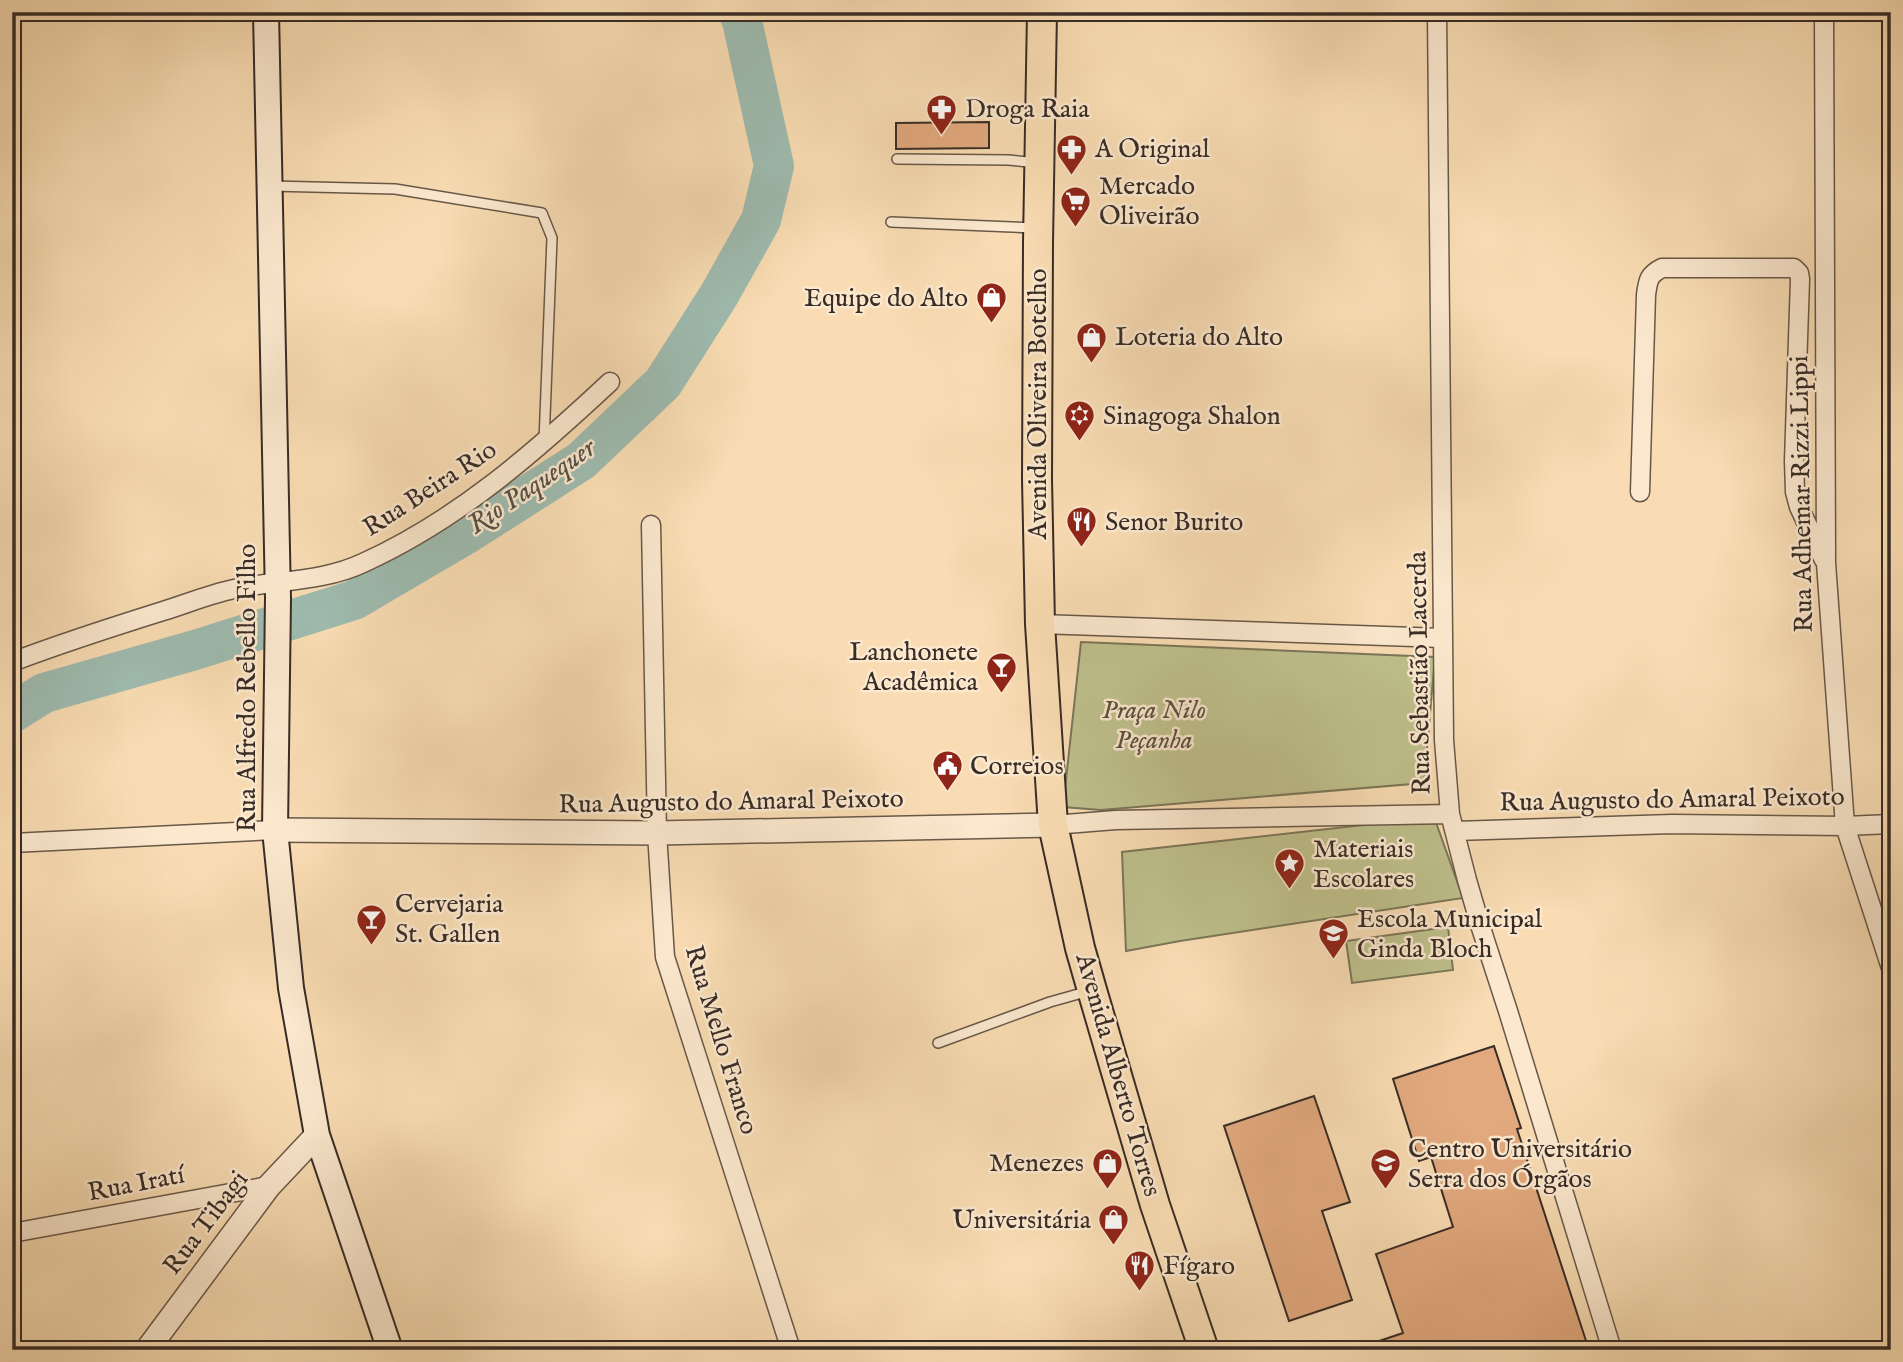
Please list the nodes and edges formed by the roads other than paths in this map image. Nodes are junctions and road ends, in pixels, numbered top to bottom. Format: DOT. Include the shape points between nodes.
graph roads {
  1 [pos="265,12"];
  2 [pos="1042,12"];
  3 [pos="1437,12"];
  4 [pos="1824,12"];
  5 [pos="897,159"];
  6 [pos="1039,163"];
  7 [pos="269,186"];
  8 [pos="891,222"];
  9 [pos="1038,228"];
  10 [pos="610,383"];
  11 [pos="544,443"];
  12 [pos="1640,492"];
  13 [pos="652,525"];
  14 [pos="1826,563"];
  15 [pos="278,590"];
  16 [pos="1040,624"];
  17 [pos="1443,638"];
  18 [pos="12,662"];
  19 [pos="1051,796"];
  20 [pos="1452,822"];
  21 [pos="1891,824"];
  22 [pos="1053,825"];
  23 [pos="1845,826"];
  24 [pos="275,830"];
  25 [pos="657,833"];
  26 [pos="12,843"];
  27 [pos="1891,968"];
  28 [pos="1092,990"];
  29 [pos="938,1043"];
  30 [pos="317,1135"];
  31 [pos="269,1186"];
  32 [pos="12,1233"];
  33 [pos="147,1350"];
  34 [pos="390,1350"];
  35 [pos="791,1350"];
  36 [pos="1204,1350"];
  37 [pos="1612,1350"];
  1 -- 7 [label="main road, Rua Alfredo Rebello Filho"];
  2 -- 6 [label="main road, Avenida Oliveira Botelho"];
  3 -- 17 [label="street, Rua Sebastião Lacerda"];
  4 -- 14 [label="street, Rua Adhemar Rizzi Lippi"];
  5 -- 6 [label="lane"];
  6 -- 9 [label="main road, Avenida Oliveira Botelho"];
  7 -- 11 [label="lane" via="395,189 542,213 552,238"];
  7 -- 15 [label="main road, Rua Alfredo Rebello Filho"];
  8 -- 9 [label="lane"];
  9 -- 16 [label="main road, Avenida Oliveira Botelho"];
  10 -- 11 [label="street, Rua Beira Rio"];
  11 -- 15 [label="street, Rua Beira Rio" via="477,498 422,532 370,560"];
  12 -- 14 [label="street" via="1646,295 1654,272 1662,268 1794,268 1800,279 1795,492"];
  13 -- 25 [label="street, Rua Mello Franco"];
  14 -- 23 [label="street, Rua Adhemar Rizzi Lippi"];
  15 -- 18 [label="street, Rua Beira Rio" via="233,589"];
  15 -- 24 [label="main road, Rua Alfredo Rebello Filho"];
  16 -- 17 [label="street"];
  16 -- 19 [label="main road, Avenida Oliveira Botelho"];
  17 -- 20 [label="street, Rua Sebastião Lacerda" via="1444,740"];
  19 -- 22 [label="main road, Avenida Alberto Torres"];
  20 -- 22 [label="street, Rua Augusto do Amaral Peixoto" via="1116,820"];
  20 -- 23 [label="street, Rua Augusto do Amaral Peixoto"];
  20 -- 37 [label="street, Rua Sebastião Lacerda"];
  21 -- 23 [label="street, Rua Augusto do Amaral Peixoto"];
  22 -- 25 [label="street, Rua Augusto do Amaral Peixoto"];
  22 -- 28 [label="main road, Avenida Alberto Torres"];
  23 -- 27 [label="street, Rua Adhemar Rizzi Lippi"];
  24 -- 25 [label="street, Rua Augusto do Amaral Peixoto"];
  24 -- 26 [label="street, Rua Augusto do Amaral Peixoto"];
  24 -- 30 [label="main road, Rua Alfredo Rebello Filho" via="291,988"];
  25 -- 35 [label="street, Rua Mello Franco" via="665,957"];
  28 -- 29 [label="lane"];
  28 -- 36 [label="main road, Avenida Alberto Torres"];
  30 -- 31 [label="street, Rua Tibagi"];
  30 -- 34 [label="main road, Rua Alfredo Rebello Filho"];
  31 -- 32 [label="street, Rua Iratí"];
  31 -- 33 [label="street, Rua Tibagi"];
}
